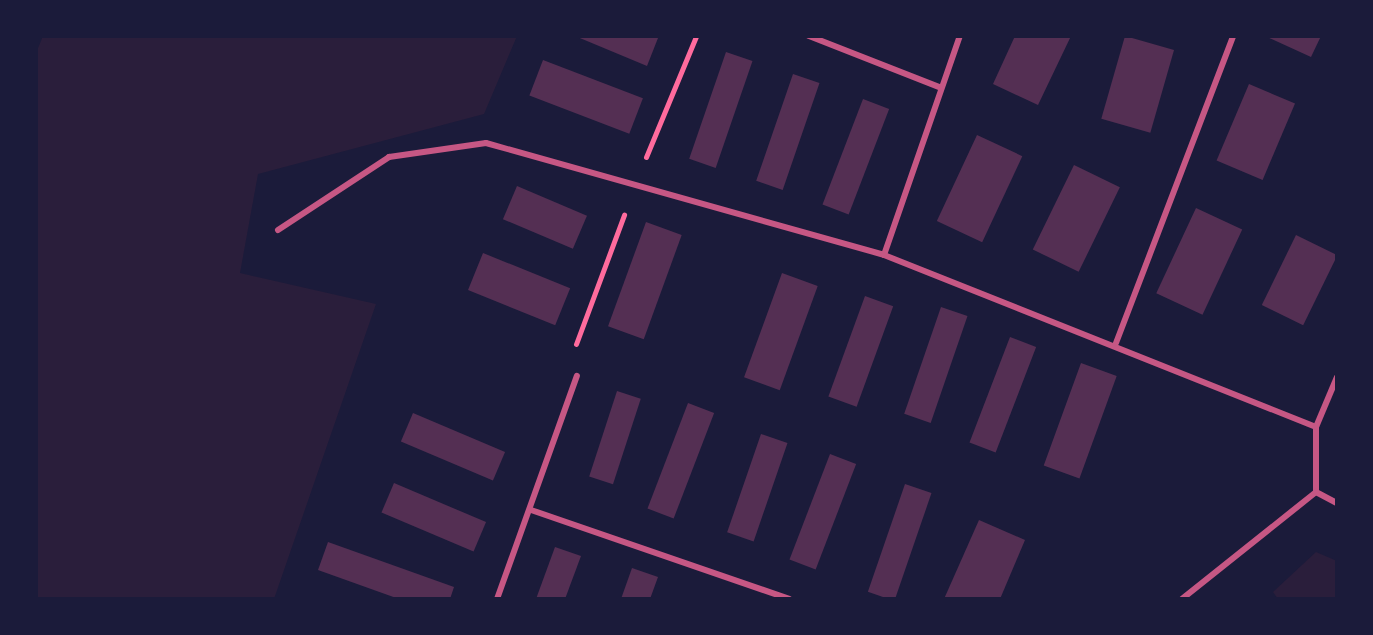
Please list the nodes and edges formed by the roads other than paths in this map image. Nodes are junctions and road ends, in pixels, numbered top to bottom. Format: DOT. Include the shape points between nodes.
graph roads {
  1 [pos="809,36"];
  2 [pos="960,36"];
  3 [pos="1233,36"];
  4 [pos="939,87"];
  5 [pos="278,230"];
  6 [pos="884,255"];
  7 [pos="1116,343"];
  8 [pos="577,376"];
  9 [pos="1337,377"];
  10 [pos="1316,427"];
  11 [pos="1316,492"];
  12 [pos="1337,503"];
  13 [pos="531,510"];
  14 [pos="497,599"];
  15 [pos="789,599"];
  16 [pos="1182,599"];
  1 -- 4 [label="lane"];
  2 -- 4 [label="lane"];
  3 -- 7 [label="lane"];
  4 -- 6 [label="lane"];
  5 -- 6 [label="lane" via="389,157 486,143"];
  6 -- 7 [label="lane"];
  7 -- 10 [label="lane"];
  8 -- 13 [label="lane"];
  9 -- 10 [label="lane"];
  10 -- 11 [label="lane"];
  11 -- 12 [label="lane"];
  11 -- 16 [label="lane"];
  13 -- 14 [label="lane"];
  13 -- 15 [label="lane"];
}
